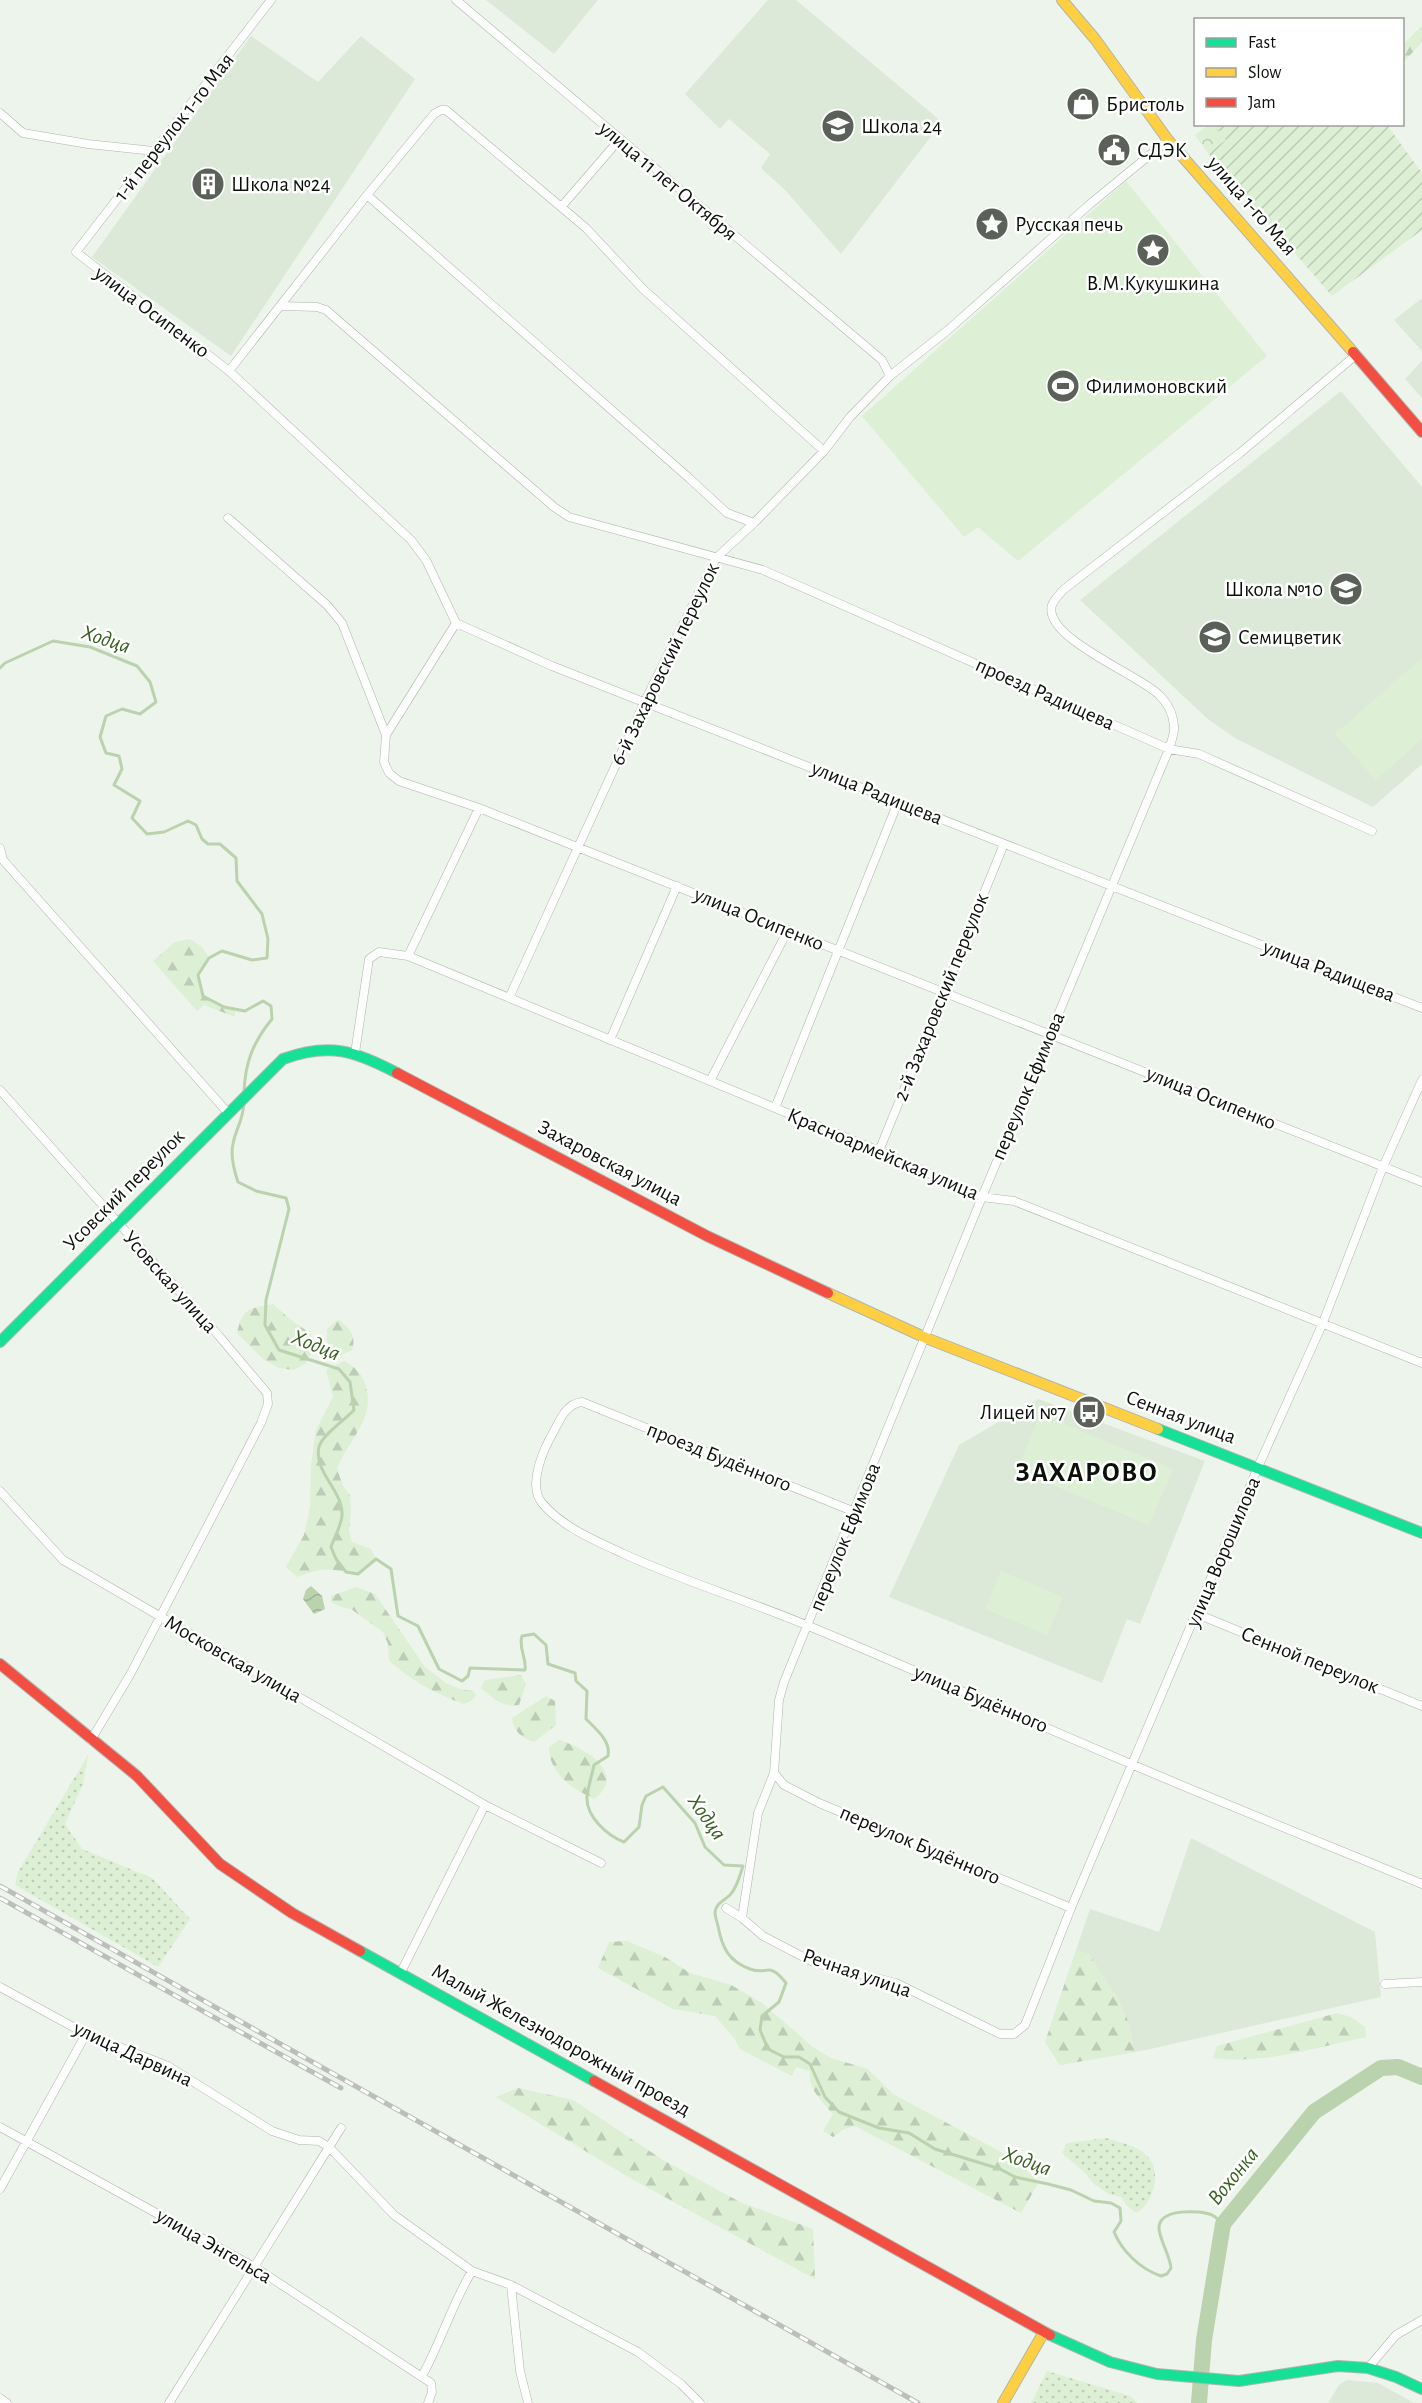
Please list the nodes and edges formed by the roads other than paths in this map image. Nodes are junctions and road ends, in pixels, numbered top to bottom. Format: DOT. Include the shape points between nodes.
graph roads {
  1 [pos="271,0"];
  2 [pos="456,0"];
  3 [pos="1062,0"];
  4 [pos="0,113"];
  5 [pos="619,140"];
  6 [pos="1168,140"];
  7 [pos="154,151"];
  8 [pos="367,195"];
  9 [pos="562,206"];
  10 [pos="76,252"];
  11 [pos="281,306"];
  12 [pos="1356,355"];
  13 [pos="229,371"];
  14 [pos="890,376"];
  15 [pos="1422,432"];
  16 [pos="824,451"];
  17 [pos="228,518"];
  18 [pos="754,523"];
  19 [pos="716,558"];
  20 [pos="456,623"];
  21 [pos="645,701"];
  22 [pos="386,735"];
  23 [pos="1169,749"];
  24 [pos="898,802"];
  25 [pos="478,808"];
  26 [pos="1372,831"];
  27 [pos="1004,844"];
  28 [pos="578,847"];
  29 [pos="0,848"];
  30 [pos="677,886"];
  31 [pos="1111,886"];
  32 [pos="788,930"];
  33 [pos="838,950"];
  34 [pos="408,956"];
  35 [pos="942,993"];
  36 [pos="509,998"];
  37 [pos="1422,1008"];
  38 [pos="1050,1034"];
  39 [pos="610,1040"];
  40 [pos="355,1053"];
  41 [pos="276,1067"];
  42 [pos="1422,1080"];
  43 [pos="710,1081"];
  44 [pos="1,1092"];
  45 [pos="775,1108"];
  46 [pos="229,1114"];
  47 [pos="879,1151"];
  48 [pos="1383,1167"];
  49 [pos="1422,1182"];
  50 [pos="982,1197"];
  51 [pos="118,1223"];
  52 [pos="1322,1325"];
  53 [pos="926,1338"];
  54 [pos="0,1342"];
  55 [pos="1422,1364"];
  56 [pos="582,1402"];
  57 [pos="1258,1467"];
  58 [pos="0,1491"];
  59 [pos="855,1512"];
  60 [pos="1422,1533"];
  61 [pos="1197,1614"];
  62 [pos="160,1617"];
  63 [pos="808,1625"];
  64 [pos="0,1664"];
  65 [pos="1422,1706"];
  66 [pos="91,1740"];
  67 [pos="1132,1765"];
  68 [pos="774,1773"];
  69 [pos="485,1804"];
  70 [pos="601,1863"];
  71 [pos="1422,1884"];
  72 [pos="726,1908"];
  73 [pos="1071,1908"];
  74 [pos="742,1918"];
  75 [pos="400,1974"];
  76 [pos="1422,1982"];
  77 [pos="1385,1984"];
  78 [pos="0,1987"];
  79 [pos="1025,2025"];
  80 [pos="86,2034"];
  81 [pos="0,2127"];
  82 [pos="341,2128"];
  83 [pos="26,2141"];
  84 [pos="330,2148"];
  85 [pos="0,2189"];
  86 [pos="256,2268"];
  87 [pos="472,2271"];
  88 [pos="511,2285"];
  89 [pos="1422,2320"];
  90 [pos="1044,2332"];
  91 [pos="1368,2368"];
  92 [pos="422,2376"];
  93 [pos="1422,2389"];
  94 [pos="0,2398"];
  95 [pos="7,2403"];
  96 [pos="169,2403"];
  97 [pos="429,2403"];
  98 [pos="528,2403"];
  99 [pos="700,2403"];
  100 [pos="1003,2403"];
  1 -- 7 [label="street, 1-й переулок 1-го Мая"];
  2 -- 5 [label="street, улица 11 лет Октября"];
  3 -- 6 [label="street, улица 1-го Мая"];
  4 -- 7 [label="street" via="24,133"];
  5 -- 9 [label="street"];
  5 -- 14 [label="street, улица 11 лет Октября" via="882,360"];
  6 -- 12 [label="street, улица 1-го Мая"];
  6 -- 14 [label="street, 6-й Захаровский переулок"];
  7 -- 10 [label="street, 1-й переулок 1-го Мая"];
  8 -- 9 [label="street" via="434,114 446,110"];
  8 -- 11 [label="street"];
  8 -- 18 [label="street" via="710,499 727,513"];
  9 -- 16 [label="street" via="642,289"];
  10 -- 13 [label="street, улица Осипенко"];
  11 -- 13 [label="street"];
  11 -- 19 [label="street, проезд Радищева" via="326,310 569,517"];
  12 -- 15 [label="street, улица 1-го Мая"];
  12 -- 23 [label="street, переулок Ефимова" via="1240,453 1063,590 1052,605 1052,617 1064,633 1160,695 1170,709 1175,728"];
  13 -- 20 [label="street, улица Осипенко" via="411,540 426,560"];
  14 -- 16 [label="street, 6-й Захаровский переулок"];
  16 -- 18 [label="street, 6-й Захаровский переулок"];
  17 -- 22 [label="street, улица Осипенко" via="327,605 342,623"];
  18 -- 19 [label="street, 6-й Захаровский переулок"];
  19 -- 21 [label="street, 6-й Захаровский переулок"];
  19 -- 23 [label="street, проезд Радищева" via="763,570"];
  20 -- 21 [label="street, улица Радищева" via="552,666"];
  20 -- 22 [label="street"];
  21 -- 24 [label="street, улица Радищева"];
  21 -- 28 [label="street, 6-й Захаровский переулок"];
  22 -- 25 [label="street, улица Осипенко" via="384,762 399,781"];
  23 -- 26 [label="street, проезд Радищева" via="1199,754"];
  23 -- 31 [label="street, переулок Ефимова"];
  24 -- 27 [label="street, улица Радищева"];
  24 -- 33 [label="street"];
  25 -- 28 [label="street, улица Осипенко"];
  25 -- 34 [label="street"];
  27 -- 31 [label="street, улица Радищева"];
  27 -- 35 [label="street, 2-й Захаровский переулок"];
  28 -- 30 [label="street, улица Осипенко"];
  28 -- 36 [label="street, 6-й Захаровский переулок"];
  29 -- 46 [label="street" via="3,860"];
  30 -- 32 [label="street, улица Осипенко"];
  30 -- 39 [label="street"];
  31 -- 37 [label="street, улица Радищева"];
  31 -- 38 [label="street, переулок Ефимова"];
  32 -- 33 [label="street, улица Осипенко"];
  32 -- 43 [label="street"];
  33 -- 35 [label="street, улица Осипенко"];
  33 -- 45 [label="street"];
  34 -- 36 [label="street, Красноармейская улица"];
  34 -- 40 [label="street, Красноармейская улица" via="380,952 369,959"];
  35 -- 38 [label="street, улица Осипенко"];
  35 -- 47 [label="street, 2-й Захаровский переулок"];
  36 -- 39 [label="street, Красноармейская улица"];
  38 -- 48 [label="street, улица Осипенко"];
  38 -- 50 [label="street, переулок Ефимова"];
  39 -- 43 [label="street, Красноармейская улица"];
  40 -- 41 [label="street, Захаровская улица" via="329,1047 313,1049 283,1059"];
  40 -- 53 [label="street, Захаровская улица" via="707,1236"];
  41 -- 46 [label="street, Усовский переулок"];
  42 -- 48 [label="street, улица Ворошилова"];
  43 -- 45 [label="street, Красноармейская улица"];
  44 -- 51 [label="street, Усовская улица"];
  45 -- 47 [label="street, Красноармейская улица"];
  46 -- 51 [label="street, Усовский переулок"];
  47 -- 50 [label="street, Красноармейская улица"];
  48 -- 49 [label="street, улица Осипенко"];
  48 -- 52 [label="street, улица Ворошилова"];
  50 -- 52 [label="street, Красноармейская улица" via="1014,1201"];
  50 -- 53 [label="street, переулок Ефимова"];
  51 -- 54 [label="street, Усовский переулок"];
  51 -- 62 [label="street, Усовская улица" via="267,1394 261,1423"];
  52 -- 55 [label="street, Красноармейская улица"];
  52 -- 57 [label="street, улица Ворошилова"];
  53 -- 57 [label="street, Сенная улица"];
  53 -- 59 [label="street, переулок Ефимова"];
  56 -- 59 [label="street, проезд Будённого"];
  56 -- 63 [label="street, улица Будённого" via="573,1403 565,1411 540,1464 536,1484 545,1506 570,1526 628,1556"];
  57 -- 60 [label="street, Сенная улица"];
  57 -- 61 [label="street, улица Ворошилова"];
  58 -- 62 [label="street, Московская улица" via="63,1560"];
  59 -- 63 [label="street, переулок Ефимова"];
  61 -- 65 [label="street, Сенной переулок"];
  61 -- 67 [label="street, улица Ворошилова"];
  62 -- 66 [label="street"];
  62 -- 69 [label="street, Московская улица"];
  63 -- 67 [label="street, улица Будённого"];
  63 -- 68 [label="street, переулок Ефимова" via="779,1700"];
  64 -- 66 [label="street, Малый Железнодорожный проезд"];
  66 -- 75 [label="street, Малый Железнодорожный проезд" via="137,1776 220,1864 292,1913"];
  67 -- 71 [label="street, улица Будённого"];
  67 -- 73 [label="street, улица Ворошилова"];
  68 -- 73 [label="street, переулок Будённого" via="784,1785 819,1803"];
  68 -- 74 [label="street, переулок Ефимова" via="758,1813"];
  69 -- 70 [label="street, Московская улица"];
  69 -- 75 [label="street"];
  72 -- 74 [label="street, Речная улица"];
  73 -- 79 [label="street, улица Ворошилова"];
  74 -- 79 [label="street, Речная улица" via="763,1936 815,1962 896,1983 1000,2034 1014,2034"];
  75 -- 90 [label="street, Малый Железнодорожный проезд"];
  76 -- 77 [label="street"];
  78 -- 80 [label="street, улица Дарвина"];
  80 -- 83 [label="street"];
  80 -- 84 [label="street, улица Дарвина" via="168,2067 272,2131 299,2140 319,2141"];
  81 -- 83 [label="street, улица Энгельса"];
  82 -- 84 [label="street"];
  83 -- 85 [label="street"];
  83 -- 86 [label="street, улица Энгельса"];
  84 -- 86 [label="street"];
  84 -- 87 [label="street" via="394,2215"];
  86 -- 92 [label="street, улица Энгельса"];
  86 -- 96 [label="street"];
  87 -- 88 [label="street"];
  87 -- 92 [label="street"];
  88 -- 98 [label="street" via="520,2371"];
  88 -- 99 [label="street" via="638,2352"];
  89 -- 91 [label="street" via="1388,2342"];
  90 -- 91 [label="street, Малый Железнодорожный проезд" via="1110,2362 1157,2374 1239,2381 1338,2366"];
  90 -- 100 [label="street"];
  91 -- 93 [label="street, Малый Железнодорожный проезд"];
  92 -- 97 [label="street" via="431,2383"];
  94 -- 95 [label="street"];
}
